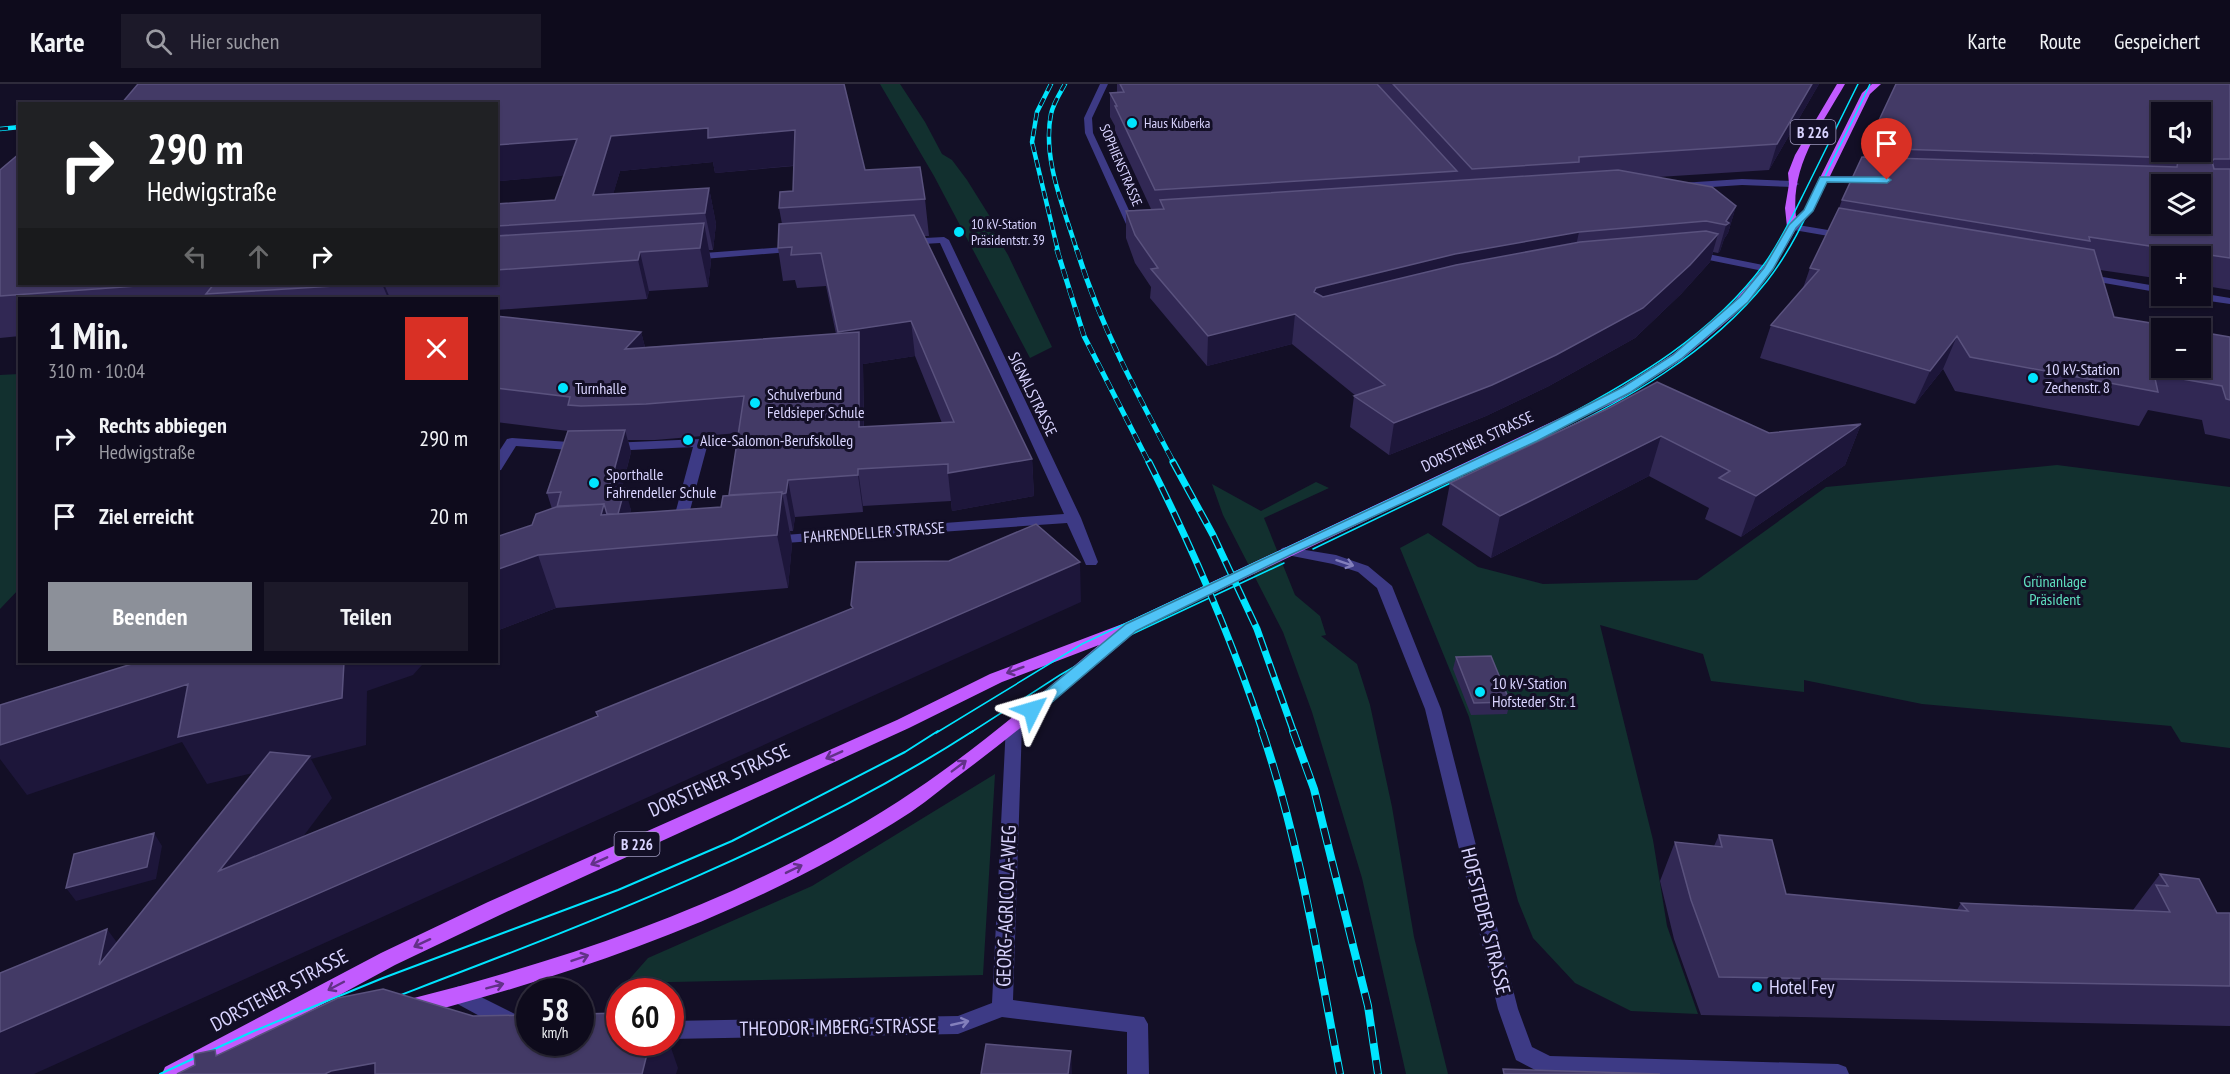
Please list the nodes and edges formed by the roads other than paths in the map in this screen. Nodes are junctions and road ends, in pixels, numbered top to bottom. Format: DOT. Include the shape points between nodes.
graph roads {
  1 [pos="1104,84"];
  2 [pos="1841,84"];
  3 [pos="1877,84"];
  4 [pos="1823,179"];
  5 [pos="1887,180"];
  6 [pos="1802,183"];
  7 [pos="1672,187"];
  8 [pos="1150,222"];
  9 [pos="1792,227"];
  10 [pos="1862,239"];
  11 [pos="898,243"];
  12 [pos="816,248"];
  13 [pos="1687,255"];
  14 [pos="675,258"];
  15 [pos="1768,269"];
  16 [pos="2071,274"];
  17 [pos="2151,288"];
  18 [pos="2211,299"];
  19 [pos="2230,302"];
  20 [pos="498,464"];
  21 [pos="1074,518"];
  22 [pos="755,541"];
  23 [pos="674,546"];
  24 [pos="1287,551"];
  25 [pos="1091,562"];
  26 [pos="1131,627"];
  27 [pos="1014,725"];
  28 [pos="459,995"];
  29 [pos="1002,1008"];
  30 [pos="387,1014"];
  31 [pos="516,1025"];
  32 [pos="684,1030"];
  33 [pos="228,1067"];
  34 [pos="173,1074"];
  35 [pos="207,1074"];
  36 [pos="1138,1074"];
  37 [pos="1838,1074"];
  1 -- 8 [label="street, SOPHIENSTRASSE" via="1088,118 1089,133 1131,224"];
  2 -- 6 [label="main road, B 226" via="1793,172"];
  3 -- 4 [label="main road, DORSTENER STRASSE / B 226" via="1866,93"];
  4 -- 5 [label="street"];
  4 -- 6 [label="main road"];
  4 -- 9 [label="main road, DORSTENER STRASSE / B 226" via="1808,211"];
  6 -- 7 [label="street"];
  6 -- 9 [label="main road, B 226" via="1790,207"];
  9 -- 10 [label="street"];
  9 -- 15 [label="main road, DORSTENER STRASSE / B 226"];
  11 -- 21 [label="street, SIGNALSTRASSE" via="945,240"];
  12 -- 14 [label="street"];
  13 -- 15 [label="street"];
  15 -- 24 [label="main road, DORSTENER STRASSE / B 226" via="1744,299 1702,337 1615,397"];
  16 -- 17 [label="street"];
  18 -- 19 [label="street"];
  20 -- 23 [label="street" via="512,442 591,448 701,443"];
  21 -- 22 [label="street, FAHRENDELLER STRASSE"];
  21 -- 25 [label="street, SIGNALSTRASSE"];
  24 -- 26 [label="main road, DORSTENER STRASSE / B 226"];
  24 -- 37 [label="street, HOFSTEDER STRASSE, one-way" via="1363,569 1384,586 1433,708 1508,1009 1524,1053 1548,1066"];
  26 -- 27 [label="main road, DORSTENER STRASSE / B 226"];
  26 -- 34 [label="main road, DORSTENER STRASSE / B 226, one-way" via="996,678 903,724 495,908 388,959"];
  28 -- 27 [label="main road, DORSTENER STRASSE / B 226, one-way" via="525,978 649,934 826,854 906,806"];
  27 -- 29 [label="street, GEORG-AGRICOLA-WEG"];
  28 -- 30 [label="main road, DORSTENER STRASSE / B 226"];
  28 -- 31 [label="street"];
  32 -- 29 [label="street, THEODOR-IMBERG-STRASSE, one-way" via="958,1025"];
  29 -- 36 [label="street, GEORG-AGRICOLA-WEG" via="1137,1024"];
  33 -- 35 [label="main road"];
}
